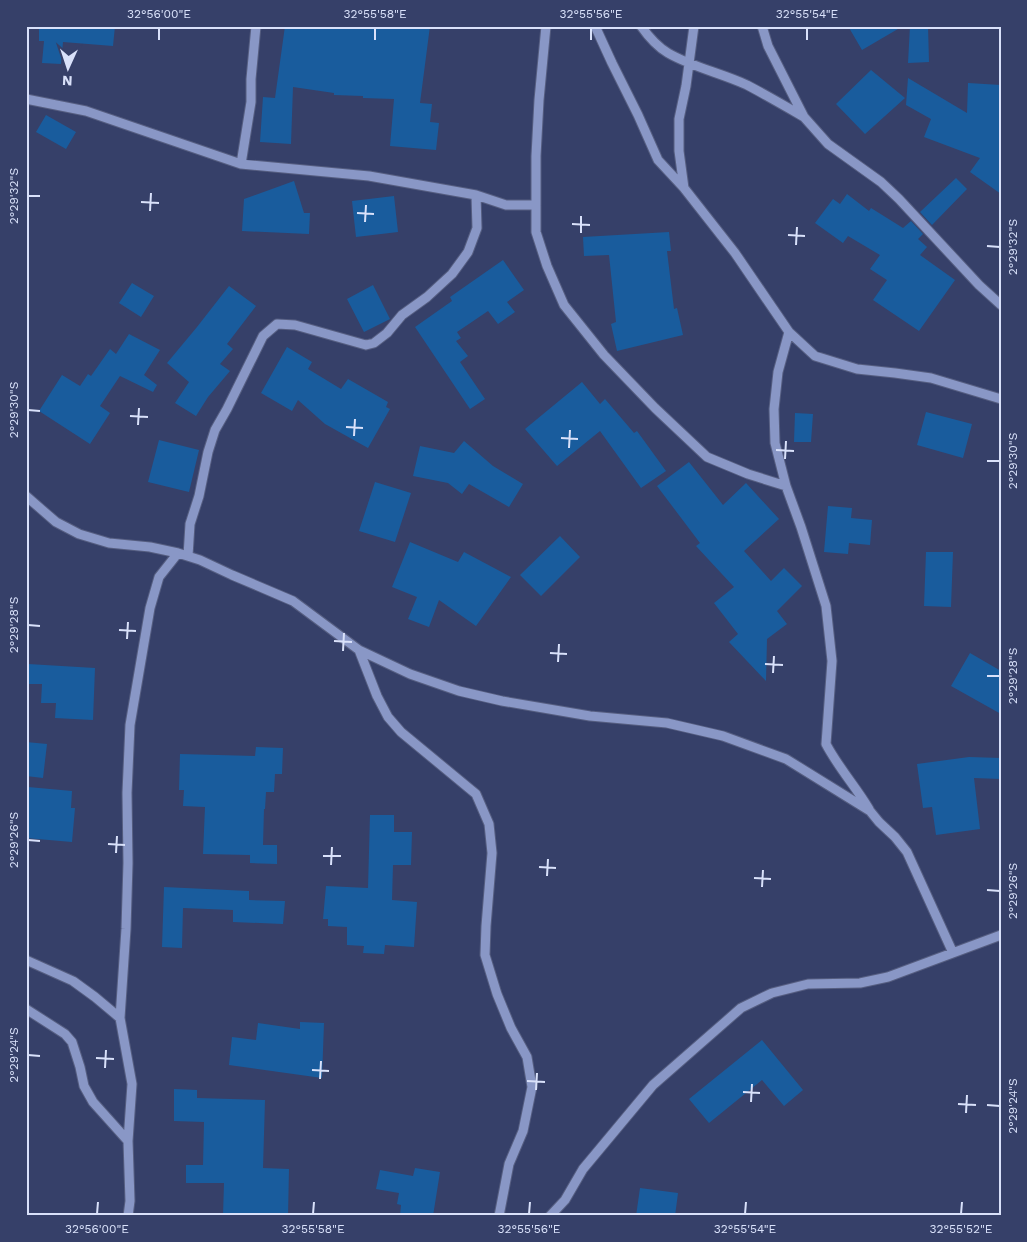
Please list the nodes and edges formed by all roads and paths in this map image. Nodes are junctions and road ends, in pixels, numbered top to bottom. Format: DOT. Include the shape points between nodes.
graph roads {
  1 [pos="256,26"];
  2 [pos="546,26"];
  3 [pos="595,26"];
  4 [pos="641,26"];
  5 [pos="694,26"];
  6 [pos="762,26"];
  7 [pos="690,63"];
  8 [pos="26,99"];
  9 [pos="804,117"];
  10 [pos="241,164"];
  11 [pos="684,188"];
  12 [pos="476,195"];
  13 [pos="536,205"];
  14 [pos="1001,305"];
  15 [pos="788,332"];
  16 [pos="1001,399"];
  17 [pos="786,486"];
  18 [pos="26,496"];
  19 [pos="178,553"];
  20 [pos="188,556"];
  21 [pos="359,650"];
  22 [pos="870,811"];
  23 [pos="1001,935"];
  24 [pos="953,953"];
  25 [pos="26,960"];
  26 [pos="26,1009"];
  27 [pos="120,1018"];
  28 [pos="128,1141"];
  29 [pos="128,1216"];
  30 [pos="499,1216"];
  31 [pos="550,1216"];
  1 -- 10 [label="street" via="251,102"];
  2 -- 13 [label="street" via="539,100"];
  3 -- 11 [label="street" via="658,160"];
  4 -- 7 [label="street" via="667,53"];
  5 -- 7 [label="street"];
  6 -- 9 [label="street" via="768,46"];
  7 -- 9 [label="street" via="746,85"];
  7 -- 11 [label="street" via="679,119"];
  8 -- 10 [label="street" via="86,111"];
  9 -- 14 [label="street" via="828,144 881,182"];
  10 -- 12 [label="street" via="368,176"];
  11 -- 15 [label="street" via="735,253"];
  12 -- 13 [label="street" via="506,205"];
  12 -- 20 [label="street" via="478,228 468,252 452,274 374,343 366,345 295,325 277,324 263,336 215,430 190,524"];
  13 -- 17 [label="street" via="536,232 564,306 604,356 707,457"];
  15 -- 16 [label="street" via="815,356 856,370 931,378"];
  15 -- 17 [label="street" via="778,372 774,409 774,443"];
  17 -- 22 [label="street" via="826,606 832,660 826,744"];
  18 -- 19 [label="street" via="56,522 80,534 109,543"];
  19 -- 20 [label="street"];
  19 -- 27 [label="street" via="159,577 150,608 130,725 126,929"];
  20 -- 21 [label="street" via="293,601"];
  21 -- 22 [label="street" via="410,674 459,691 590,716 667,723 723,736 786,759"];
  21 -- 30 [label="street" via="388,717 401,732 476,794 489,824 492,853 485,955 497,994 527,1057 532,1087 524,1131 509,1164"];
  22 -- 24 [label="street" via="907,852"];
  23 -- 24 [label="street"];
  24 -- 31 [label="street" via="888,977 860,983 808,984 772,993 741,1008 653,1085 583,1169 565,1200"];
  25 -- 27 [label="street" via="73,982"];
  26 -- 28 [label="street" via="72,1042 84,1086 93,1102"];
  27 -- 28 [label="street" via="132,1084"];
  28 -- 29 [label="street"];
}
